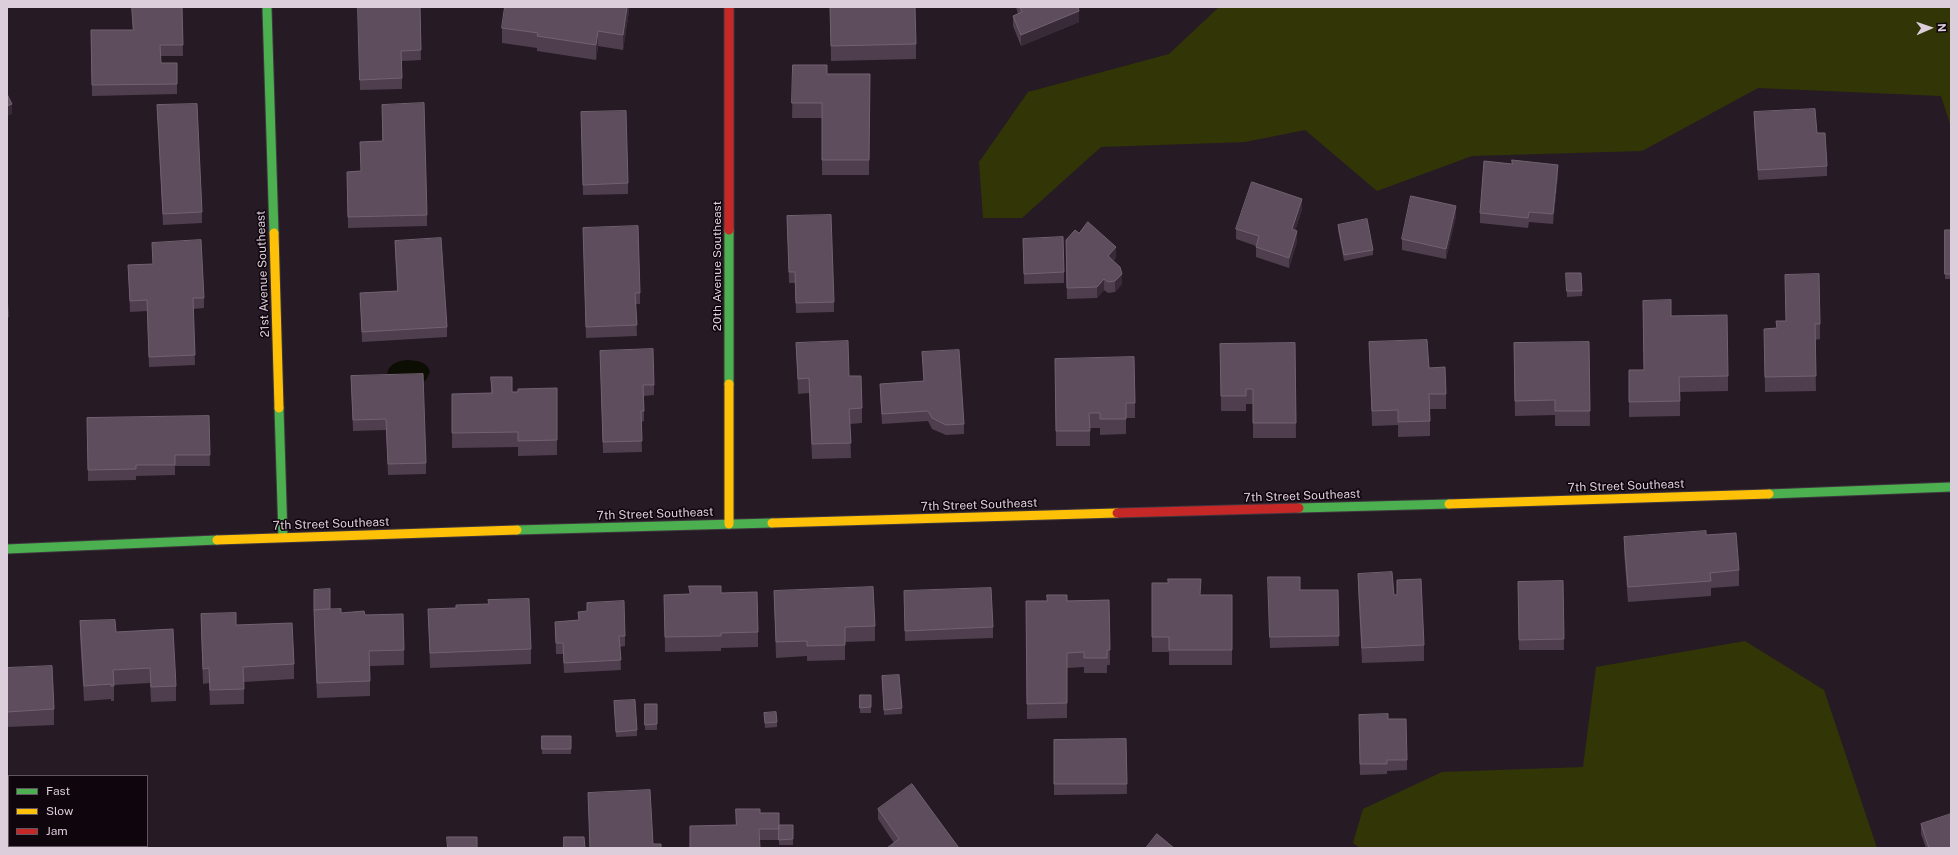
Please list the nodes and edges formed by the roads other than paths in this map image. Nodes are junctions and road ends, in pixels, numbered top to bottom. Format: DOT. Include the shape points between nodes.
graph roads {
  1 [pos="729,7"];
  2 [pos="267,10"];
  3 [pos="1951,487"];
  4 [pos="729,524"];
  5 [pos="283,537"];
  6 [pos="7,548"];
  1 -- 4 [label="street, 20th Avenue Southeast"];
  2 -- 5 [label="street, 21st Avenue Southeast"];
  3 -- 4 [label="street, 7th Street Southeast" via="1755,495"];
  4 -- 5 [label="street, 7th Street Southeast"];
  5 -- 6 [label="street, 7th Street Southeast"];
}
